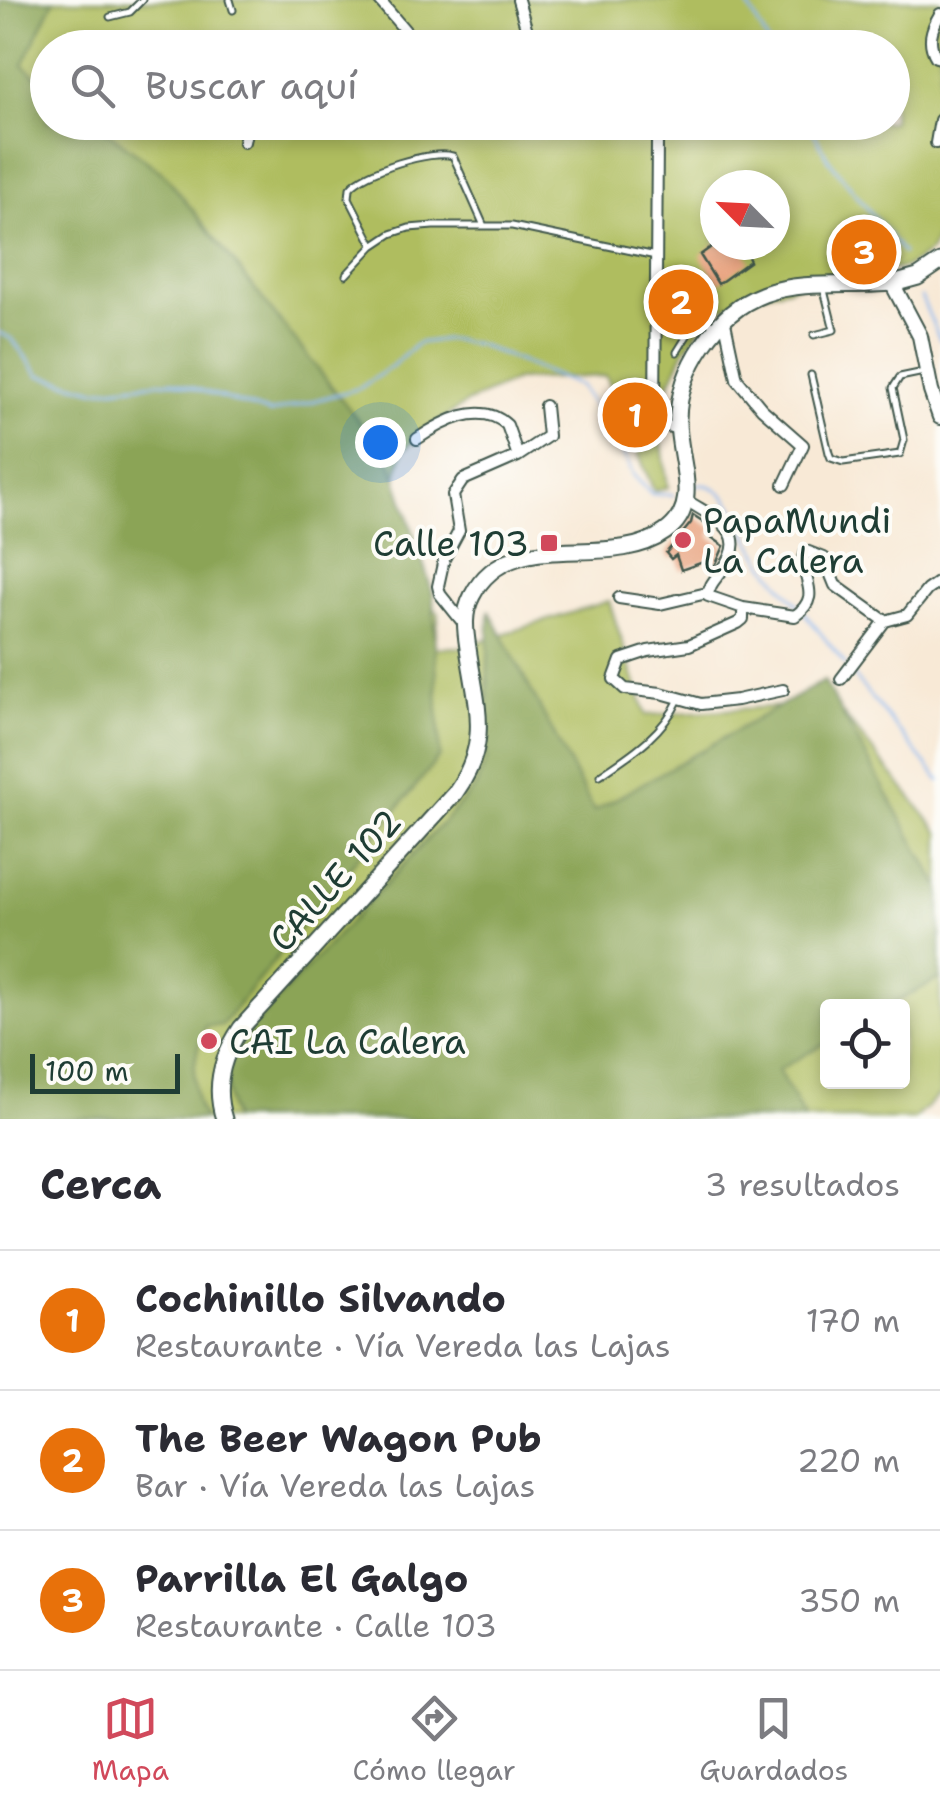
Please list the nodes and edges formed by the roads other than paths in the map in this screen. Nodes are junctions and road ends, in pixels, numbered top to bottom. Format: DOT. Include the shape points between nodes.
graph roads {
  1 [pos="142,0"];
  2 [pos="230,0"];
  3 [pos="379,0"];
  4 [pos="518,0"];
  5 [pos="232,10"];
  6 [pos="940,14"];
  7 [pos="110,16"];
  8 [pos="405,30"];
  9 [pos="527,30"];
  10 [pos="940,58"];
  11 [pos="940,120"];
  12 [pos="657,140"];
  13 [pos="936,144"];
  14 [pos="484,226"];
  15 [pos="373,246"];
  16 [pos="656,256"];
  17 [pos="940,262"];
  18 [pos="346,275"];
  19 [pos="892,284"];
  20 [pos="824,286"];
  21 [pos="720,323"];
  22 [pos="814,335"];
  23 [pos="678,352"];
  24 [pos="927,372"];
  25 [pos="811,375"];
  26 [pos="545,406"];
  27 [pos="940,417"];
  28 [pos="678,429"];
  29 [pos="417,439"];
  30 [pos="518,456"];
  31 [pos="784,485"];
  32 [pos="686,500"];
  33 [pos="940,581"];
  34 [pos="708,593"];
  35 [pos="619,598"];
  36 [pos="743,608"];
  37 [pos="885,621"];
  38 [pos="465,624"];
  39 [pos="843,677"];
  40 [pos="783,690"];
  41 [pos="679,699"];
  42 [pos="600,776"];
  43 [pos="224,1119"];
  1 -- 7 [label="lane" via="130,12"];
  2 -- 5 [label="lane"];
  3 -- 8 [label="street"];
  4 -- 9 [label="street"];
  6 -- 10 [label="street" via="930,42"];
  11 -- 13 [label="street"];
  12 -- 16 [label="street"];
  14 -- 15 [label="lane" via="409,228"];
  14 -- 15 [label="lane" via="453,156 436,153 365,176 350,188"];
  14 -- 16 [label="lane"];
  15 -- 18 [label="lane"];
  16 -- 28 [label="street" via="655,415 660,424"];
  17 -- 19 [label="main road"];
  19 -- 20 [label="main road"];
  19 -- 24 [label="street" via="916,328"];
  20 -- 21 [label="main road" via="762,295"];
  20 -- 22 [label="lane" via="834,330"];
  21 -- 23 [label="lane" via="701,314"];
  21 -- 28 [label="main road" via="687,379"];
  21 -- 31 [label="street" via="737,379 803,445"];
  24 -- 25 [label="lane" via="896,381 893,388 904,440 900,454 842,462 829,453"];
  24 -- 27 [label="street"];
  26 -- 30 [label="street" via="548,436"];
  28 -- 32 [label="main road"];
  29 -- 30 [label="street" via="457,417 490,416 507,426"];
  30 -- 38 [label="street" via="470,475 453,495 458,531 438,586"];
  32 -- 34 [label="street" via="734,538 732,556"];
  32 -- 38 [label="main road" via="676,524 650,541 539,553 493,570 476,588"];
  33 -- 37 [label="street" via="907,615"];
  34 -- 35 [label="street" via="660,604"];
  34 -- 36 [label="street"];
  36 -- 37 [label="street" via="789,617 801,611 810,598 806,551 824,558 842,592"];
  36 -- 41 [label="street" via="743,619 733,626 689,645 621,660 614,679 621,687"];
  37 -- 39 [label="street"];
  38 -- 43 [label="main road, CALLE 102" via="479,728 473,764 455,793 241,1028 222,1068"];
  40 -- 41 [label="street" via="701,704"];
  41 -- 42 [label="lane" via="651,738"];
}
